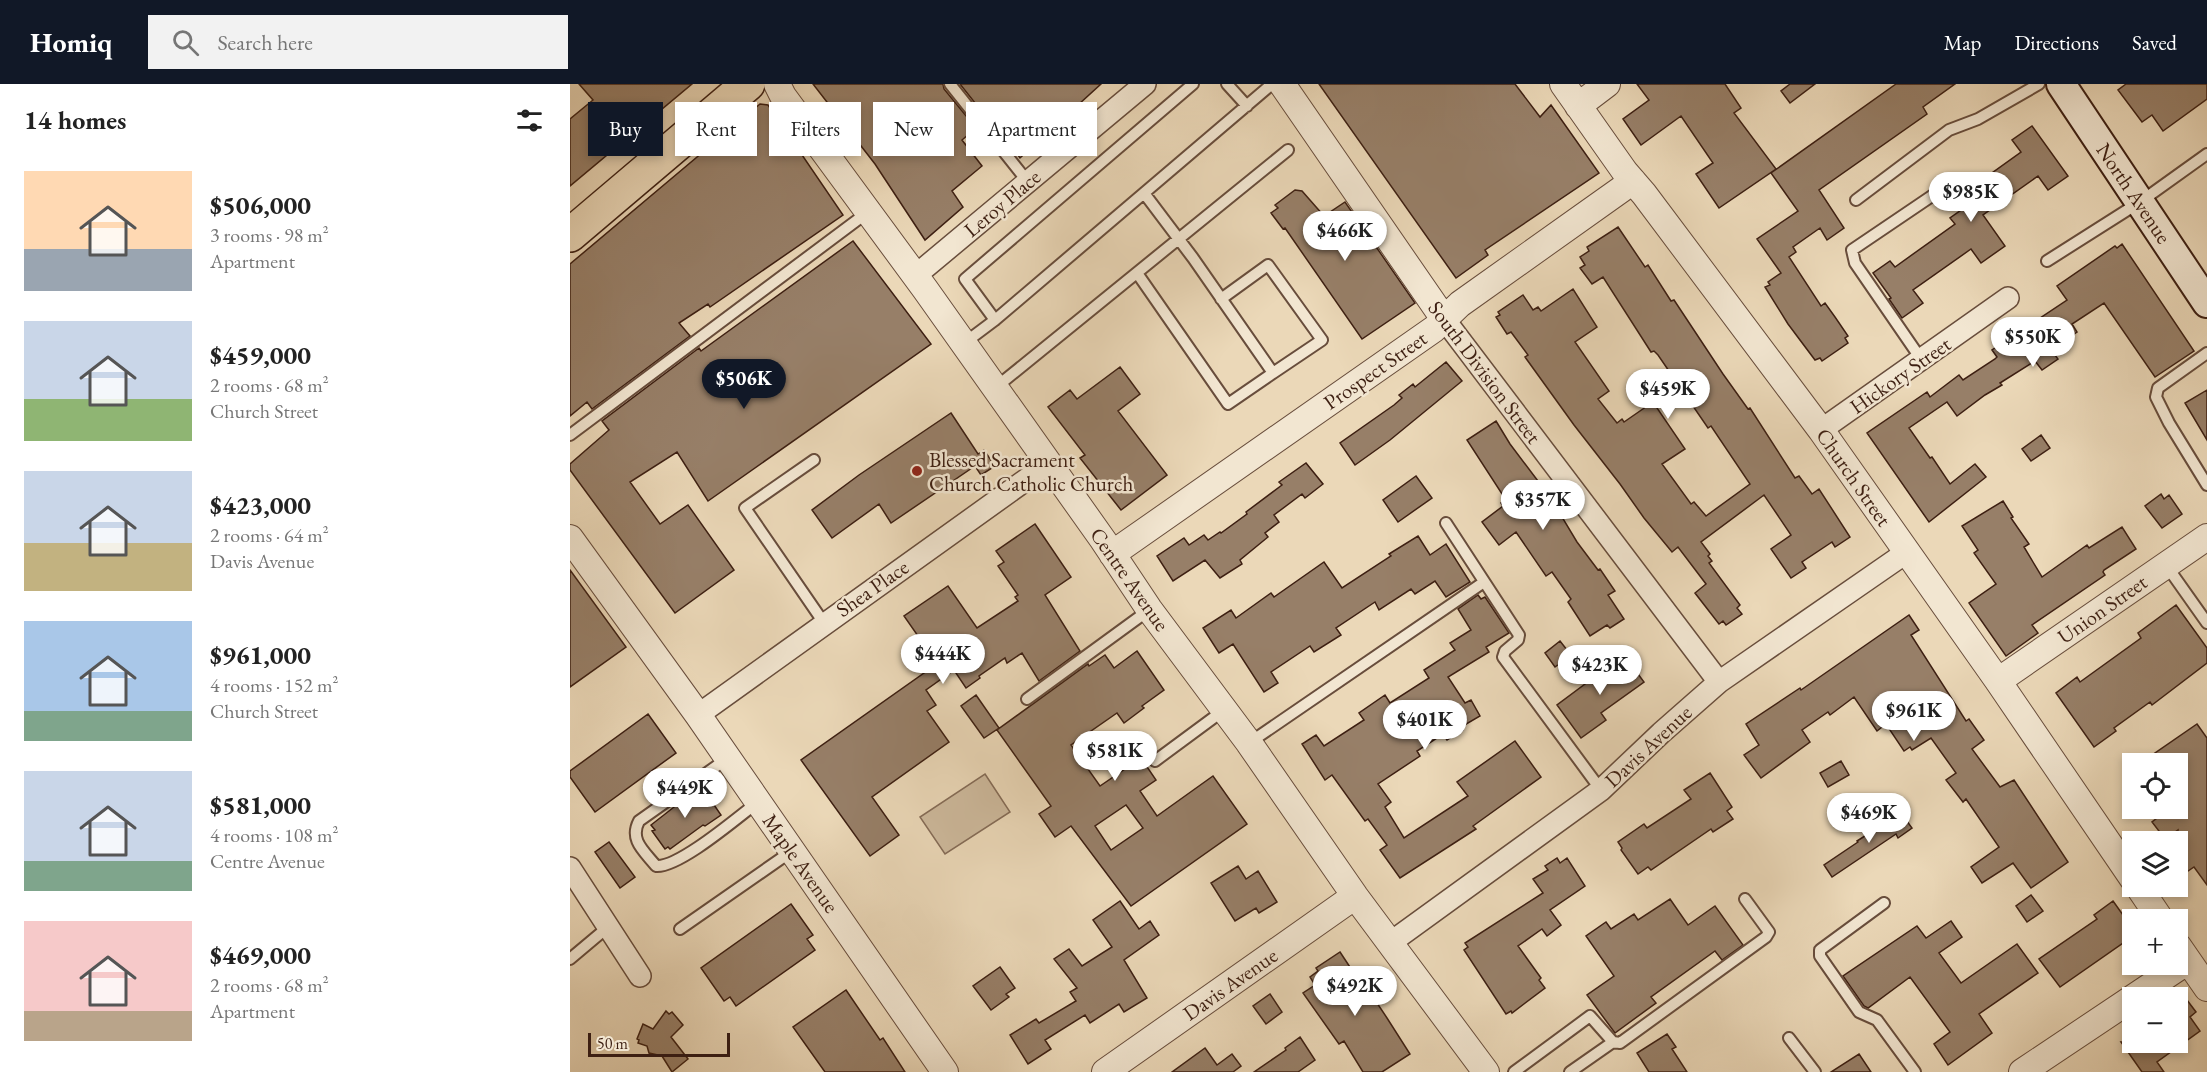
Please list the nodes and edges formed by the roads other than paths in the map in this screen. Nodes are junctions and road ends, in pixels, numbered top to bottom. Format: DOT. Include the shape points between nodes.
graph roads {
  1 [pos="748,84"];
  2 [pos="777,84"];
  3 [pos="950,84"];
  4 [pos="1145,84"];
  5 [pos="1193,84"];
  6 [pos="1227,84"];
  7 [pos="1272,84"];
  8 [pos="1282,84"];
  9 [pos="1563,84"];
  10 [pos="1607,84"];
  11 [pos="2039,84"];
  12 [pos="2061,84"];
  13 [pos="1247,106"];
  14 [pos="1578,106"];
  15 [pos="1288,150"];
  16 [pos="2207,154"];
  17 [pos="1633,181"];
  18 [pos="1954,181"];
  19 [pos="1028,182"];
  20 [pos="1143,193"];
  21 [pos="1856,200"];
  22 [pos="2140,202"];
  23 [pos="868,212"];
  24 [pos="570,236"];
  25 [pos="1179,240"];
  26 [pos="2047,261"];
  27 [pos="1137,273"];
  28 [pos="915,276"];
  29 [pos="2203,288"];
  30 [pos="2008,298"];
  31 [pos="1221,299"];
  32 [pos="1444,319"];
  33 [pos="995,320"];
  34 [pos="963,344"];
  35 [pos="2207,353"];
  36 [pos="1921,359"];
  37 [pos="1273,373"];
  38 [pos="995,388"];
  39 [pos="1821,430"];
  40 [pos="570,435"];
  41 [pos="814,460"];
  42 [pos="1048,464"];
  43 [pos="2207,485"];
  44 [pos="1446,523"];
  45 [pos="2207,537"];
  46 [pos="570,538"];
  47 [pos="1907,552"];
  48 [pos="1112,554"];
  49 [pos="2166,565"];
  50 [pos="1484,582"];
  51 [pos="1149,609"];
  52 [pos="2207,622"];
  53 [pos="824,623"];
  54 [pos="1998,681"];
  55 [pos="1719,682"];
  56 [pos="1027,699"];
  57 [pos="1224,709"];
  58 [pos="698,715"];
  59 [pos="1249,743"];
  60 [pos="728,758"];
  61 [pos="1155,761"];
  62 [pos="1601,790"];
  63 [pos="758,801"];
  64 [pos="793,851"];
  65 [pos="2122,863"];
  66 [pos="570,868"];
  67 [pos="1355,896"];
  68 [pos="1745,899"];
  69 [pos="1884,903"];
  70 [pos="608,927"];
  71 [pos="680,929"];
  72 [pos="1390,943"];
  73 [pos="570,959"];
  74 [pos="2195,966"];
  75 [pos="640,976"];
  76 [pos="1789,1038"];
  77 [pos="1613,1042"];
  78 [pos="945,1072"];
  79 [pos="1105,1072"];
  80 [pos="1486,1072"];
  81 [pos="1514,1072"];
  82 [pos="1570,1072"];
  83 [pos="1815,1072"];
  84 [pos="1914,1072"];
  85 [pos="2022,1072"];
  1 -- 24 [label="main road"];
  2 -- 23 [label="street, Centre Avenue"];
  3 -- 19 [label="lane"];
  4 -- 19 [label="street, Leroy Place"];
  5 -- 33 [label="lane" via="965,279"];
  6 -- 13 [label="lane"];
  7 -- 13 [label="lane"];
  8 -- 32 [label="street, South Division Street"];
  9 -- 14 [label="street, Church Street"];
  10 -- 14 [label="street"];
  11 -- 21 [label="lane" via="1978,119 1949,130"];
  12 -- 22 [label="main road, North Avenue"];
  13 -- 20 [label="lane"];
  14 -- 17 [label="street, Church Street"];
  15 -- 25 [label="lane"];
  16 -- 22 [label="lane"];
  17 -- 32 [label="street, Prospect Street"];
  17 -- 39 [label="street, Church Street"];
  18 -- 36 [label="lane" via="1852,250 1855,263"];
  19 -- 28 [label="street, Leroy Place"];
  20 -- 25 [label="lane"];
  20 -- 33 [label="lane"];
  22 -- 26 [label="lane"];
  22 -- 29 [label="main road, North Avenue"];
  23 -- 28 [label="street, Centre Avenue"];
  23 -- 40 [label="lane"];
  25 -- 27 [label="lane"];
  25 -- 31 [label="lane"];
  27 -- 37 [label="lane" via="1228,404"];
  27 -- 38 [label="lane"];
  28 -- 34 [label="street, Centre Avenue"];
  30 -- 36 [label="street, Hickory Street"];
  31 -- 37 [label="lane"];
  31 -- 37 [label="lane" via="1268,265 1322,339"];
  32 -- 48 [label="street, Prospect Street"];
  32 -- 55 [label="street, South Division Street"];
  33 -- 34 [label="lane"];
  34 -- 38 [label="street, Centre Avenue"];
  35 -- 43 [label="lane" via="2158,388 2156,397"];
  36 -- 39 [label="street, Hickory Street"];
  38 -- 42 [label="street, Centre Avenue"];
  39 -- 47 [label="street, Church Street"];
  41 -- 53 [label="lane" via="745,508"];
  42 -- 48 [label="street, Centre Avenue"];
  42 -- 53 [label="street, Shea Place"];
  44 -- 50 [label="lane"];
  45 -- 49 [label="street, Union Street"];
  46 -- 58 [label="street, Maple Avenue"];
  47 -- 54 [label="street, Church Street"];
  47 -- 55 [label="street, Davis Avenue"];
  48 -- 51 [label="street, Centre Avenue"];
  49 -- 52 [label="lane"];
  49 -- 54 [label="street, Union Street"];
  50 -- 59 [label="lane"];
  50 -- 62 [label="lane" via="1519,635 1503,657"];
  51 -- 56 [label="lane"];
  51 -- 57 [label="street, Centre Avenue"];
  53 -- 58 [label="street, Shea Place"];
  54 -- 65 [label="street, Church Street"];
  55 -- 62 [label="street, Davis Avenue"];
  57 -- 59 [label="street, Centre Avenue"];
  57 -- 61 [label="lane"];
  58 -- 60 [label="street, Maple Avenue"];
  59 -- 67 [label="street, Centre Avenue"];
  60 -- 63 [label="street, Maple Avenue"];
  60 -- 63 [label="lane" via="639,821 635,838 656,866 671,864"];
  62 -- 72 [label="street, Davis Avenue"];
  63 -- 64 [label="street, Maple Avenue"];
  64 -- 71 [label="lane"];
  64 -- 78 [label="street, Maple Avenue"];
  66 -- 70 [label="street"];
  67 -- 72 [label="street, Centre Avenue"];
  67 -- 79 [label="street, Davis Avenue"];
  68 -- 77 [label="lane" via="1769,932 1766,937 1620,1043"];
  69 -- 84 [label="lane" via="1820,950 1820,956 1859,1012 1877,1020"];
  70 -- 73 [label="lane"];
  70 -- 75 [label="street"];
  72 -- 80 [label="street, Centre Avenue"];
  74 -- 85 [label="street"];
  76 -- 83 [label="lane"];
  77 -- 81 [label="lane" via="1590,1016"];
  77 -- 82 [label="lane"];
}
